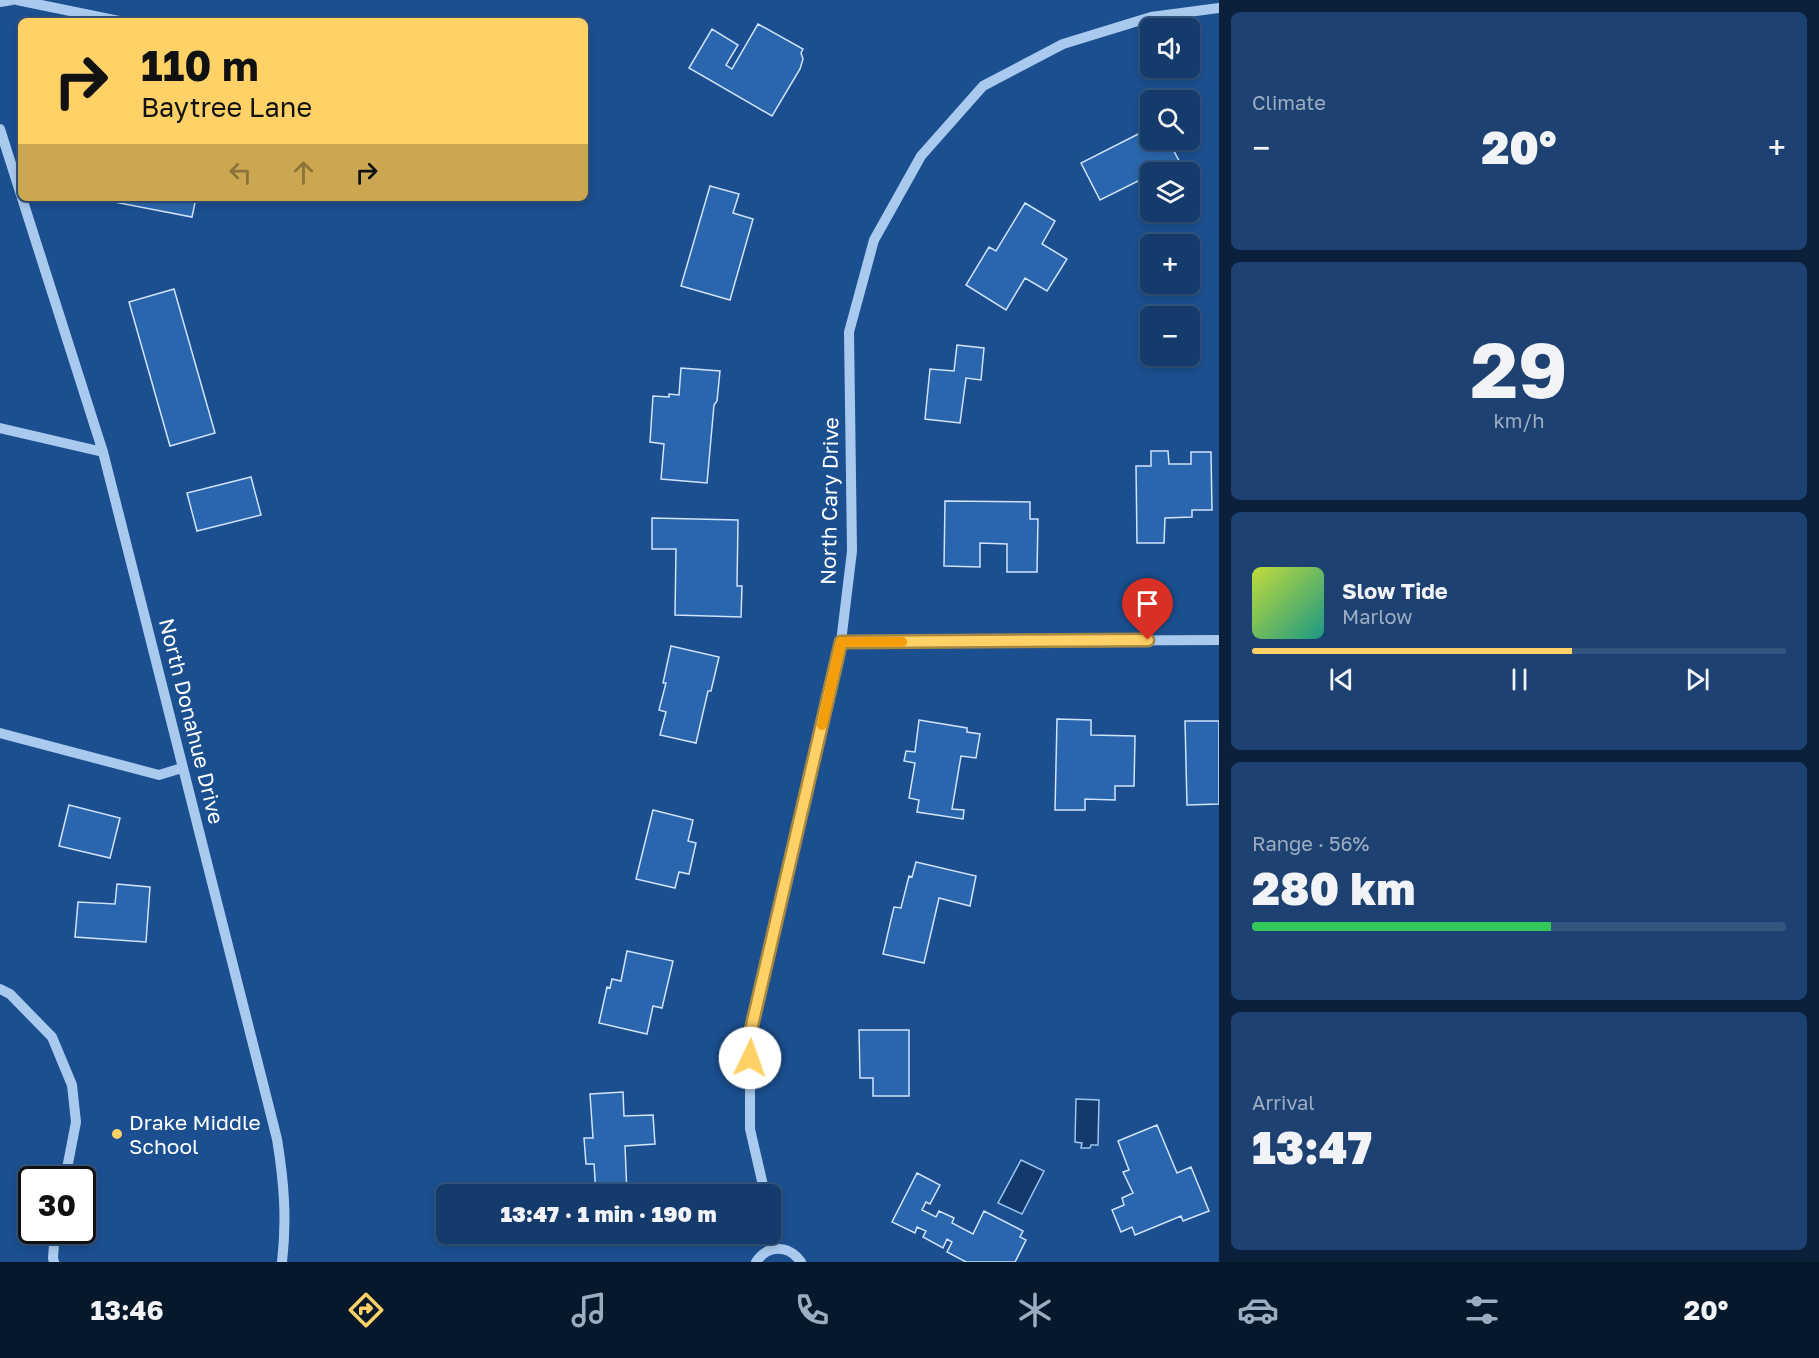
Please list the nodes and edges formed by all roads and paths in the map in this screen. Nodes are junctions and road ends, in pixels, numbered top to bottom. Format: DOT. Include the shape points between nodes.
graph roads {
  1 [pos="12,0"];
  2 [pos="17,0"];
  3 [pos="0,2"];
  4 [pos="1219,8"];
  5 [pos="104,18"];
  6 [pos="0,129"];
  7 [pos="18,184"];
  8 [pos="24,201"];
  9 [pos="0,428"];
  10 [pos="103,452"];
  11 [pos="1219,640"];
  12 [pos="841,642"];
  13 [pos="0,733"];
  14 [pos="182,768"];
  15 [pos="0,989"];
  16 [pos="68,1166"];
  17 [pos="763,1184"];
  18 [pos="54,1244"];
  19 [pos="773,1244"];
  20 [pos="773,1249"];
  21 [pos="54,1262"];
  22 [pos="282,1262"];
  23 [pos="756,1262"];
  24 [pos="801,1262"];
  1 -- 3 [label="street"];
  2 -- 5 [label="street"];
  4 -- 12 [label="street, North Cary Drive" via="1151,17 1063,44 983,86 921,156 874,240 849,332 852,551"];
  6 -- 7 [label="street, North Donahue Drive"];
  8 -- 10 [label="street, North Donahue Drive"];
  9 -- 10 [label="street"];
  10 -- 14 [label="street, North Donahue Drive"];
  11 -- 12 [label="street"];
  12 -- 17 [label="street, North Cary Drive" via="750,1034 750,1129"];
  13 -- 14 [label="street" via="159,775"];
  14 -- 22 [label="street, North Donahue Drive" via="278,1139 284,1184"];
  15 -- 16 [label="street" via="10,994 52,1037 72,1085 76,1122"];
  18 -- 21 [label="street"];
  19 -- 20 [label="street"];
  20 -- 23 [label="street"];
  20 -- 24 [label="street" via="788,1250"];
}
